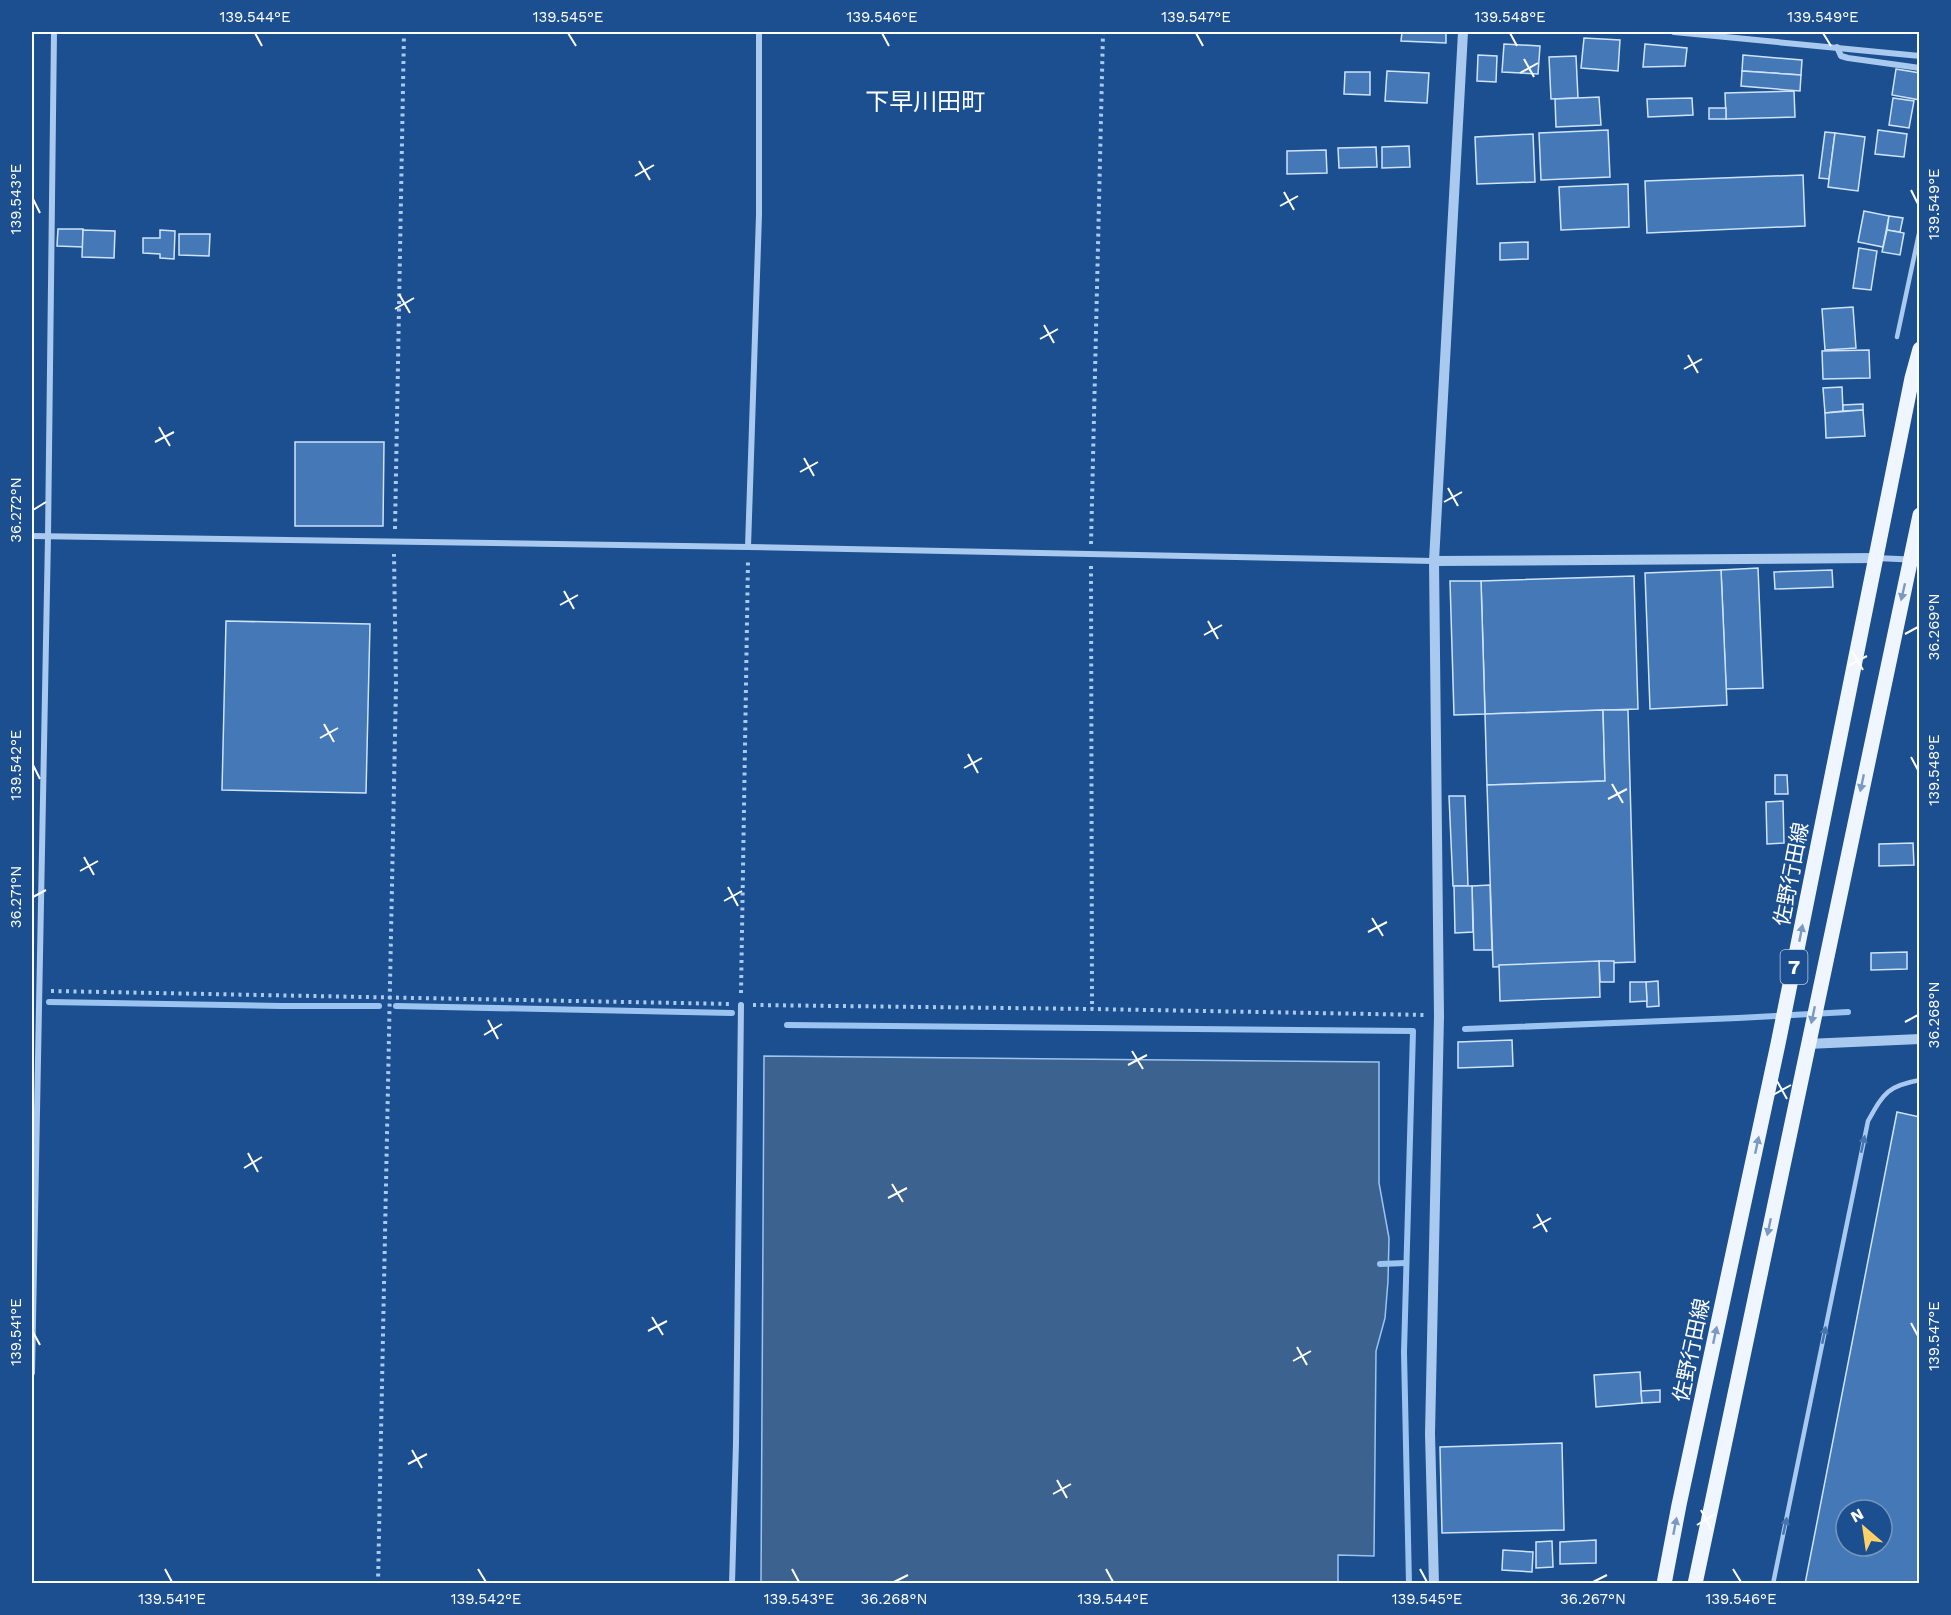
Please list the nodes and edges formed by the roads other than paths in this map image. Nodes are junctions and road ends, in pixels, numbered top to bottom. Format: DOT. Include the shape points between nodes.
graph roads {
  1 [pos="54,32"];
  2 [pos="759,32"];
  3 [pos="1463,32"];
  4 [pos="1674,32"];
  5 [pos="1837,47"];
  6 [pos="1920,56"];
  7 [pos="1920,68"];
  8 [pos="1920,229"];
  9 [pos="1897,337"];
  10 [pos="1920,349"];
  11 [pos="1920,515"];
  12 [pos="32,536"];
  13 [pos="48,537"];
  14 [pos="748,547"];
  15 [pos="1876,558"];
  16 [pos="1915,560"];
  17 [pos="1434,561"];
  18 [pos="741,1005"];
  19 [pos="1920,1039"];
  20 [pos="1807,1044"];
  21 [pos="1920,1080"];
  22 [pos="32,1373"];
  23 [pos="732,1584"];
  24 [pos="1434,1584"];
  25 [pos="1664,1584"];
  26 [pos="1695,1584"];
  27 [pos="1773,1584"];
  1 -- 13 [label="street"];
  2 -- 14 [label="street" via="759,215"];
  3 -- 17 [label="street"];
  4 -- 5 [label="street"];
  5 -- 6 [label="street"];
  5 -- 7 [label="street" via="1841,56 1848,58"];
  8 -- 9 [label="lane"];
  10 -- 15 [label="main road, 佐野行田線 / 7"];
  11 -- 16 [label="main road, 7"];
  12 -- 13 [label="street"];
  13 -- 14 [label="street"];
  13 -- 22 [label="street"];
  14 -- 17 [label="street"];
  15 -- 16 [label="street"];
  15 -- 17 [label="street"];
  25 -- 15 [label="main road, 佐野行田線 / 7, one-way"];
  16 -- 20 [label="main road, 7, one-way"];
  17 -- 24 [label="street" via="1439,1016 1430,1434"];
  18 -- 23 [label="street"];
  19 -- 20 [label="street"];
  20 -- 26 [label="main road, 7, one-way"];
  27 -- 21 [label="lane, one-way" via="1868,1121 1884,1094 1901,1083"];
}
